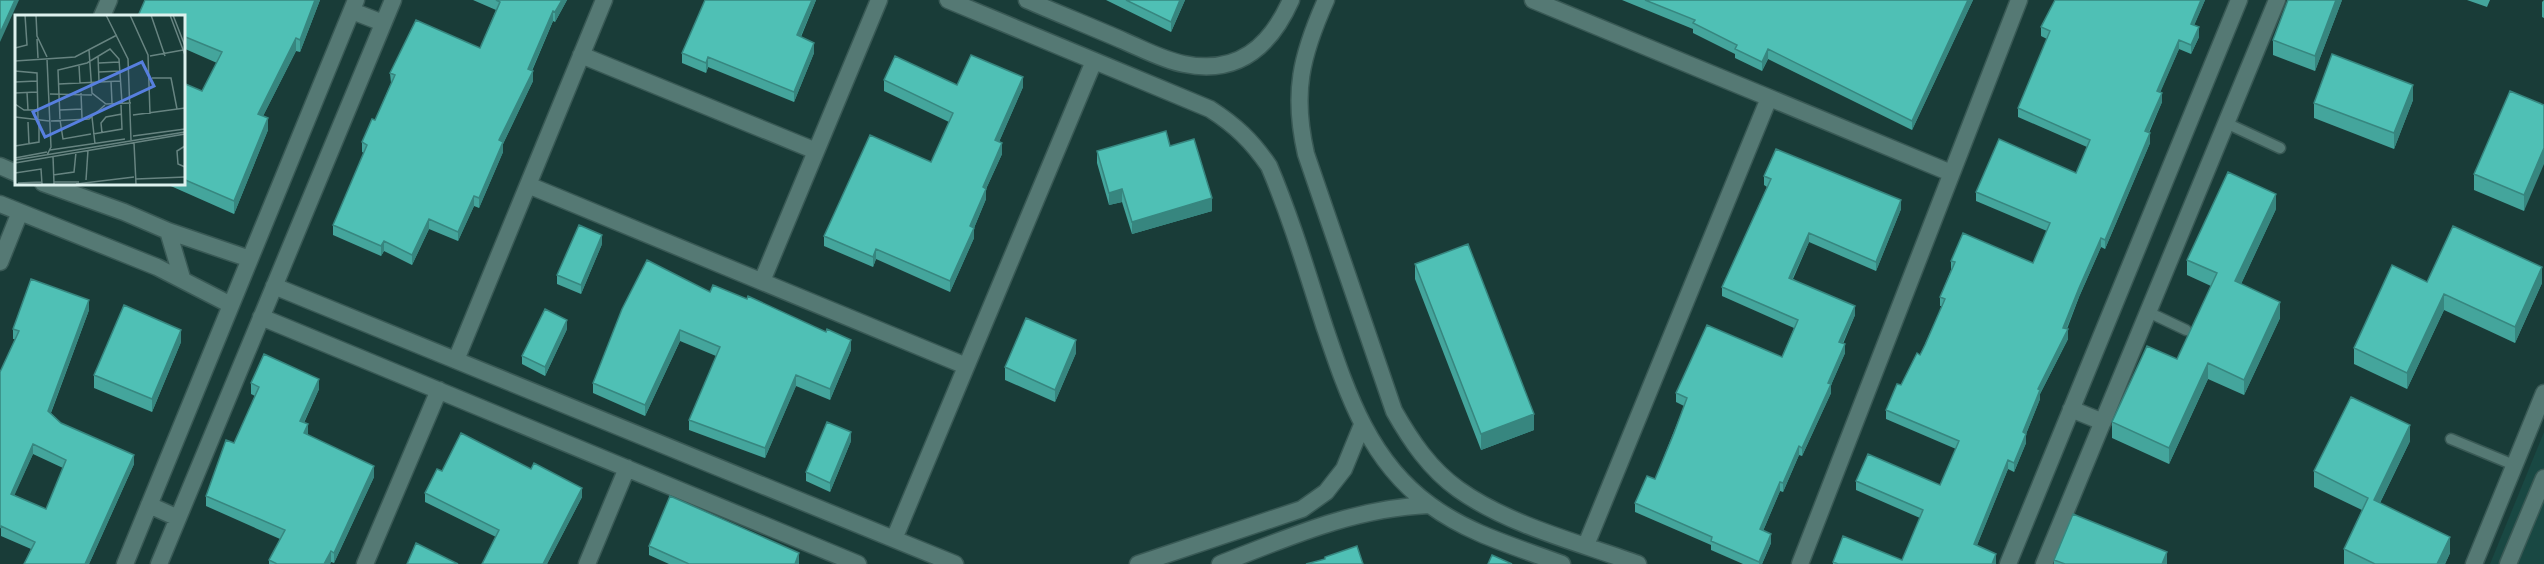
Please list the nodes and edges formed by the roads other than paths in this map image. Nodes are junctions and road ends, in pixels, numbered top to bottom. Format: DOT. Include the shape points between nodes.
graph roads {
  1 [pos="109,0"];
  2 [pos="393,0"];
  3 [pos="604,0"];
  4 [pos="879,0"];
  5 [pos="948,0"];
  6 [pos="1027,0"];
  7 [pos="1291,0"];
  8 [pos="1326,0"];
  9 [pos="2019,0"];
  10 [pos="2239,0"];
  11 [pos="2277,0"];
  12 [pos="1536,1"];
  13 [pos="354,6"];
  14 [pos="102,15"];
  15 [pos="383,23"];
  16 [pos="581,55"];
  17 [pos="1094,61"];
  18 [pos="1769,98"];
  19 [pos="2226,123"];
  20 [pos="2280,148"];
  21 [pos="816,151"];
  22 [pos="0,166"];
  23 [pos="15,173"];
  24 [pos="1952,173"];
  25 [pos="47,184"];
  26 [pos="528,185"];
  27 [pos="0,204"];
  28 [pos="20,212"];
  29 [pos="168,231"];
  30 [pos="250,259"];
  31 [pos="0,262"];
  32 [pos="182,278"];
  33 [pos="762,281"];
  34 [pos="274,286"];
  35 [pos="231,305"];
  36 [pos="2148,312"];
  37 [pos="261,317"];
  38 [pos="2186,330"];
  39 [pos="456,360"];
  40 [pos="966,366"];
  41 [pos="439,390"];
  42 [pos="2544,393"];
  43 [pos="2071,409"];
  44 [pos="2103,422"];
  45 [pos="1362,425"];
  46 [pos="2451,439"];
  47 [pos="2514,465"];
  48 [pos="627,468"];
  49 [pos="2544,478"];
  50 [pos="149,505"];
  51 [pos="1429,505"];
  52 [pos="178,518"];
  53 [pos="894,539"];
  54 [pos="1586,545"];
  55 [pos="854,563"];
  56 [pos="125,564"];
  57 [pos="159,564"];
  58 [pos="365,564"];
  59 [pos="587,564"];
  60 [pos="955,564"];
  61 [pos="1138,564"];
  62 [pos="1220,564"];
  63 [pos="1562,564"];
  64 [pos="1638,564"];
  65 [pos="1800,564"];
  66 [pos="2007,564"];
  67 [pos="2044,564"];
  68 [pos="2474,564"];
  69 [pos="2508,564"];
  1 -- 14 [label="street"];
  2 -- 15 [label="street"];
  3 -- 16 [label="street"];
  4 -- 21 [label="street"];
  5 -- 17 [label="street"];
  6 -- 7 [label="street" via="1167,58 1198,66 1230,62 1257,48 1279,27"];
  8 -- 54 [label="street" via="1302,62 1300,129 1394,411 1418,449 1457,488 1485,506"];
  9 -- 24 [label="street"];
  10 -- 43 [label="street"];
  11 -- 19 [label="street"];
  12 -- 18 [label="street"];
  13 -- 15 [label="street"];
  13 -- 30 [label="street"];
  15 -- 34 [label="street"];
  16 -- 21 [label="street"];
  16 -- 26 [label="street"];
  17 -- 40 [label="street"];
  17 -- 45 [label="street" via="1210,109 1253,143 1280,192 1344,384"];
  18 -- 24 [label="street"];
  18 -- 54 [label="street"];
  19 -- 20 [label="lane"];
  19 -- 36 [label="street"];
  21 -- 33 [label="street"];
  22 -- 23 [label="street"];
  24 -- 65 [label="street"];
  25 -- 29 [label="street"];
  26 -- 33 [label="street"];
  26 -- 39 [label="street"];
  27 -- 28 [label="street"];
  28 -- 31 [label="street"];
  28 -- 32 [label="street"];
  29 -- 30 [label="street"];
  29 -- 32 [label="street"];
  30 -- 35 [label="street"];
  32 -- 35 [label="street"];
  33 -- 40 [label="street"];
  34 -- 37 [label="street"];
  34 -- 39 [label="street"];
  35 -- 50 [label="street"];
  36 -- 38 [label="lane"];
  36 -- 44 [label="street"];
  37 -- 41 [label="street"];
  37 -- 52 [label="street"];
  39 -- 53 [label="street"];
  40 -- 53 [label="street"];
  41 -- 48 [label="street"];
  41 -- 58 [label="street"];
  42 -- 47 [label="street"];
  43 -- 44 [label="street"];
  43 -- 66 [label="street"];
  44 -- 67 [label="street"];
  45 -- 51 [label="street" via="1376,451"];
  45 -- 61 [label="street" via="1344,469 1326,492 1302,509"];
  46 -- 47 [label="lane"];
  47 -- 68 [label="street"];
  48 -- 55 [label="street"];
  48 -- 59 [label="street"];
  49 -- 69 [label="street"];
  50 -- 52 [label="street"];
  50 -- 56 [label="street"];
  51 -- 62 [label="street" via="1351,515"];
  51 -- 63 [label="street" via="1461,525"];
  52 -- 57 [label="street"];
  53 -- 60 [label="street"];
  54 -- 64 [label="street"];
}
